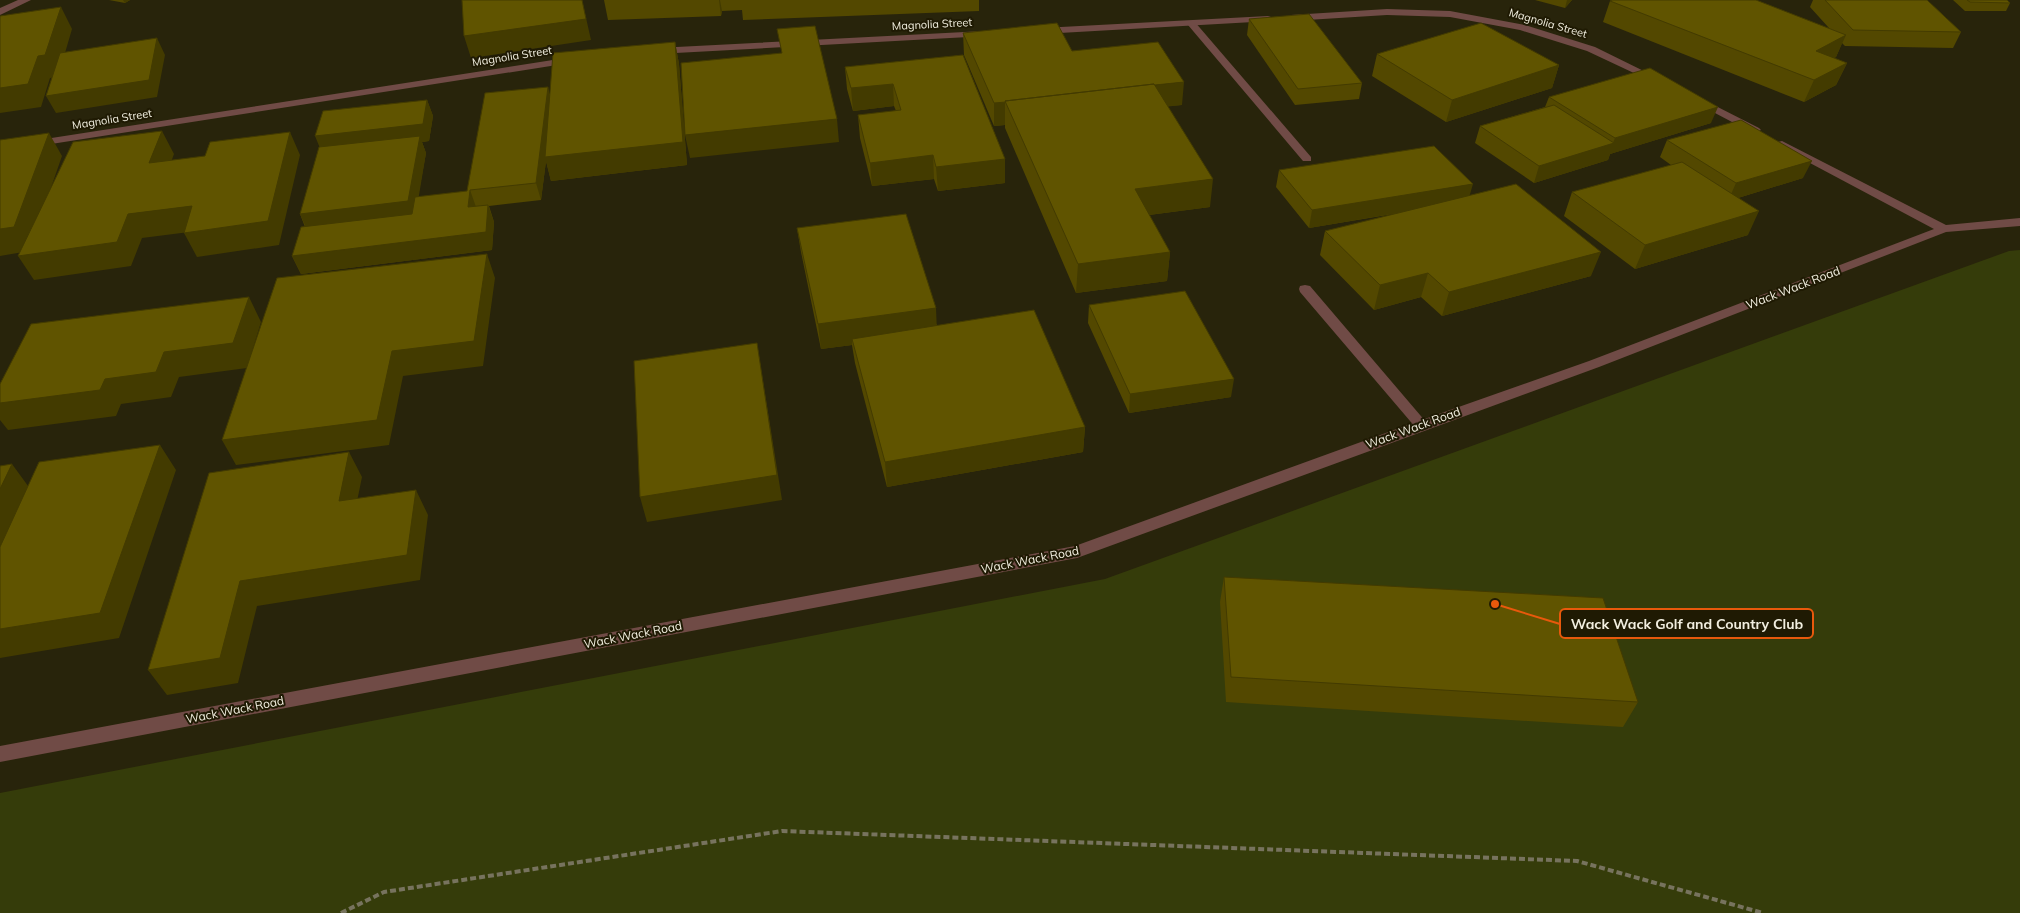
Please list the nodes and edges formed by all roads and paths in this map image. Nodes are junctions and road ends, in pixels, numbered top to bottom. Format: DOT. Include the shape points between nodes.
graph roads {
  1 [pos="26,0"];
  2 [pos="0,12"];
  3 [pos="1191,23"];
  4 [pos="1030,32"];
  5 [pos="990,34"];
  6 [pos="648,51"];
  7 [pos="580,59"];
  8 [pos="1667,85"];
  9 [pos="1692,97"];
  10 [pos="0,149"];
  11 [pos="1307,159"];
  12 [pos="2020,222"];
  13 [pos="1944,229"];
  14 [pos="1305,289"];
  15 [pos="1421,425"];
  16 [pos="0,754"];
  17 [pos="341,913"];
  18 [pos="1763,913"];
  1 -- 2 [label="street"];
  3 -- 4 [label="street, Magnolia Street"];
  3 -- 8 [label="street, Magnolia Street" via="1387,12 1450,14 1522,27 1592,49"];
  3 -- 11 [label="street"];
  5 -- 6 [label="street, Magnolia Street"];
  7 -- 10 [label="street, Magnolia Street"];
  9 -- 13 [label="street"];
  12 -- 13 [label="street, Wack Wack Road"];
  13 -- 15 [label="street, Wack Wack Road" via="1594,364"];
  14 -- 15 [label="street"];
  15 -- 16 [label="street, Wack Wack Road" via="1077,552"];
  17 -- 18 [label="path" via="384,892 782,831 1577,861"];
}
